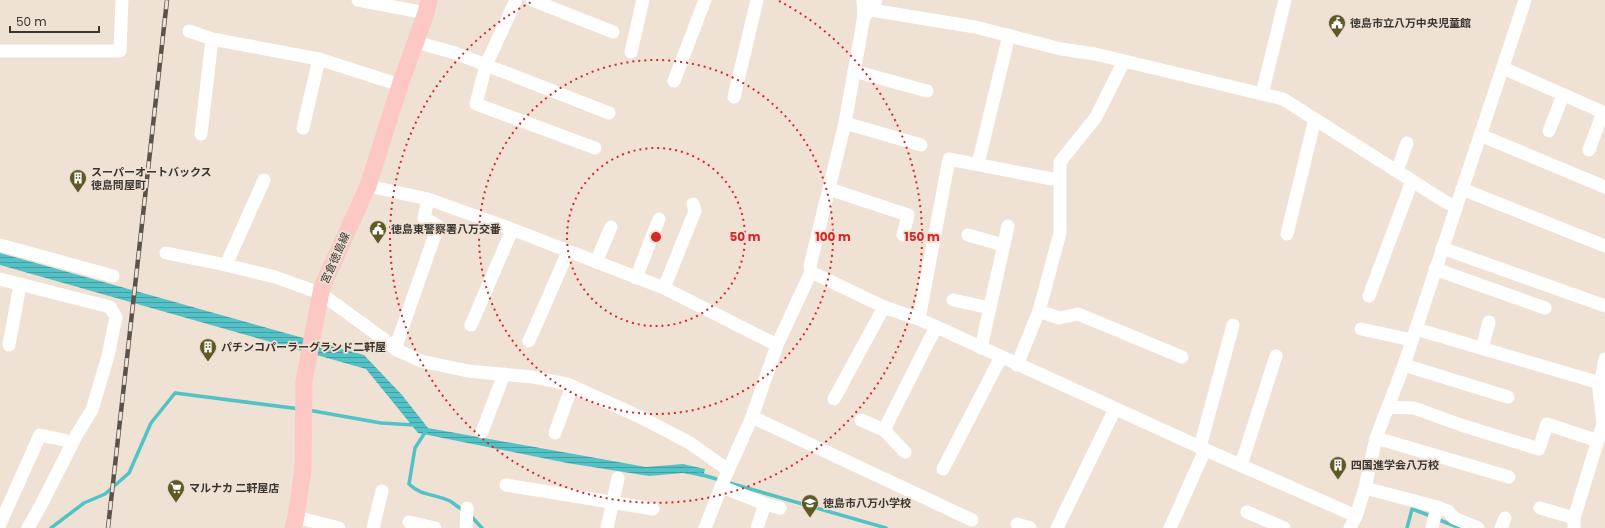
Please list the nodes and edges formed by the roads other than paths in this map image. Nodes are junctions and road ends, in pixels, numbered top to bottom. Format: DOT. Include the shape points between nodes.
graph roads {
  1 [pos="122,0"];
  2 [pos="358,0"];
  3 [pos="516,0"];
  4 [pos="532,0"];
  5 [pos="643,0"];
  6 [pos="705,0"];
  7 [pos="757,0"];
  8 [pos="1285,0"];
  9 [pos="1525,0"];
  10 [pos="428,6"];
  11 [pos="868,7"];
  12 [pos="189,31"];
  13 [pos="613,32"];
  14 [pos="1009,35"];
  15 [pos="212,39"];
  16 [pos="416,42"];
  17 [pos="0,51"];
  18 [pos="631,52"];
  19 [pos="319,59"];
  20 [pos="1124,62"];
  21 [pos="486,64"];
  22 [pos="1503,68"];
  23 [pos="854,71"];
  24 [pos="674,81"];
  25 [pos="400,85"];
  26 [pos="927,91"];
  27 [pos="1262,94"];
  28 [pos="1563,94"];
  29 [pos="734,97"];
  30 [pos="1604,112"];
  31 [pos="609,113"];
  32 [pos="1315,119"];
  33 [pos="845,123"];
  34 [pos="303,128"];
  35 [pos="1549,131"];
  36 [pos="201,134"];
  37 [pos="1480,135"];
  38 [pos="1408,143"];
  39 [pos="921,145"];
  40 [pos="595,148"];
  41 [pos="1589,150"];
  42 [pos="978,164"];
  43 [pos="1397,171"];
  44 [pos="1052,179"];
  45 [pos="264,180"];
  46 [pos="1412,181"];
  47 [pos="368,186"];
  48 [pos="1605,187"];
  49 [pos="829,189"];
  50 [pos="1462,190"];
  51 [pos="428,199"];
  52 [pos="693,204"];
  53 [pos="1456,207"];
  54 [pos="659,219"];
  55 [pos="1008,226"];
  56 [pos="611,227"];
  57 [pos="512,230"];
  58 [pos="1287,234"];
  59 [pos="903,235"];
  60 [pos="968,235"];
  61 [pos="0,245"];
  62 [pos="1004,245"];
  63 [pos="1605,246"];
  64 [pos="1442,248"];
  65 [pos="568,252"];
  66 [pos="166,253"];
  67 [pos="596,262"];
  68 [pos="226,265"];
  69 [pos="1435,269"];
  70 [pos="811,272"];
  71 [pos="113,276"];
  72 [pos="636,278"];
  73 [pos="0,279"];
  74 [pos="20,285"];
  75 [pos="664,288"];
  76 [pos="320,292"];
  77 [pos="1369,296"];
  78 [pos="953,300"];
  79 [pos="1605,306"];
  80 [pos="884,307"];
  81 [pos="990,308"];
  82 [pos="1546,308"];
  83 [pos="1039,311"];
  84 [pos="920,320"];
  85 [pos="1489,322"];
  86 [pos="471,325"];
  87 [pos="1233,325"];
  88 [pos="936,327"];
  89 [pos="1361,329"];
  90 [pos="1414,334"];
  91 [pos="529,341"];
  92 [pos="9,345"];
  93 [pos="777,345"];
  94 [pos="981,348"];
  95 [pos="1482,348"];
  96 [pos="395,350"];
  97 [pos="1276,356"];
  98 [pos="1001,357"];
  99 [pos="1182,357"];
  100 [pos="1605,359"];
  101 [pos="1018,365"];
  102 [pos="1404,365"];
  103 [pos="504,374"];
  104 [pos="1600,383"];
  105 [pos="572,386"];
  106 [pos="1508,397"];
  107 [pos="834,399"];
  108 [pos="1388,407"];
  109 [pos="1115,409"];
  110 [pos="752,417"];
  111 [pos="861,420"];
  112 [pos="884,430"];
  113 [pos="482,432"];
  114 [pos="555,433"];
  115 [pos="1376,438"];
  116 [pos="64,440"];
  117 [pos="1598,441"];
  118 [pos="1202,449"];
  119 [pos="905,452"];
  120 [pos="1241,465"];
  121 [pos="943,469"];
  122 [pos="728,470"];
  123 [pos="1509,477"];
  124 [pos="618,478"];
  125 [pos="506,485"];
  126 [pos="722,487"];
  127 [pos="1365,488"];
  128 [pos="382,491"];
  129 [pos="613,502"];
  130 [pos="765,504"];
  131 [pos="1437,507"];
  132 [pos="467,508"];
  133 [pos="780,508"];
  134 [pos="1540,508"];
  135 [pos="653,509"];
  136 [pos="1247,512"];
  137 [pos="1356,516"];
  138 [pos="972,520"];
  139 [pos="409,522"];
  140 [pos="294,523"];
  141 [pos="1574,523"];
  142 [pos="0,524"];
  143 [pos="1017,524"];
  144 [pos="28,528"];
  145 [pos="339,528"];
  146 [pos="372,528"];
  147 [pos="435,528"];
  148 [pos="466,528"];
  149 [pos="607,528"];
  150 [pos="705,528"];
  151 [pos="757,528"];
  152 [pos="1030,528"];
  153 [pos="1057,528"];
  154 [pos="1170,528"];
  155 [pos="1284,528"];
  156 [pos="1350,528"];
  157 [pos="1432,528"];
  158 [pos="1478,528"];
  1 -- 17 [label="street" via="120,51"];
  2 -- 10 [label="street"];
  3 -- 21 [label="street"];
  4 -- 13 [label="street"];
  5 -- 18 [label="street"];
  6 -- 24 [label="street"];
  7 -- 29 [label="street"];
  8 -- 27 [label="street"];
  9 -- 22 [label="street"];
  10 -- 16 [label="main road, 宮倉徳島線"];
  11 -- 14 [label="street"];
  11 -- 23 [label="street"];
  12 -- 15 [label="street"];
  14 -- 20 [label="street"];
  14 -- 42 [label="street"];
  15 -- 19 [label="street"];
  15 -- 36 [label="street"];
  16 -- 21 [label="street"];
  16 -- 25 [label="main road, 宮倉徳島線"];
  19 -- 25 [label="street"];
  19 -- 34 [label="street"];
  20 -- 27 [label="street"];
  20 -- 83 [label="street" via="1096,117 1060,162 1060,233"];
  21 -- 31 [label="street"];
  21 -- 40 [label="street" via="476,104"];
  22 -- 28 [label="street"];
  22 -- 37 [label="street"];
  23 -- 26 [label="street"];
  23 -- 33 [label="street"];
  25 -- 47 [label="main road, 宮倉徳島線"];
  27 -- 32 [label="street" via="1284,99"];
  28 -- 30 [label="street"];
  28 -- 35 [label="street"];
  30 -- 41 [label="street"];
  32 -- 43 [label="street"];
  32 -- 58 [label="street"];
  33 -- 39 [label="street"];
  33 -- 49 [label="street"];
  37 -- 48 [label="street"];
  37 -- 50 [label="street"];
  38 -- 43 [label="street"];
  42 -- 44 [label="street"];
  42 -- 84 [label="street" via="949,159"];
  43 -- 46 [label="street"];
  45 -- 68 [label="street"];
  46 -- 53 [label="street"];
  46 -- 77 [label="street"];
  47 -- 51 [label="street"];
  47 -- 76 [label="main road, 宮倉徳島線"];
  49 -- 59 [label="street" via="908,215"];
  49 -- 70 [label="street" via="810,266"];
  50 -- 53 [label="street"];
  50 -- 63 [label="street"];
  51 -- 57 [label="street"];
  51 -- 96 [label="street" via="424,218 438,226"];
  52 -- 75 [label="street" via="695,211"];
  53 -- 64 [label="street"];
  54 -- 72 [label="street"];
  55 -- 62 [label="street"];
  56 -- 67 [label="street"];
  57 -- 65 [label="street"];
  57 -- 86 [label="street"];
  60 -- 62 [label="street"];
  61 -- 71 [label="street"];
  62 -- 81 [label="street"];
  64 -- 69 [label="street"];
  64 -- 79 [label="street"];
  65 -- 67 [label="street"];
  65 -- 91 [label="street"];
  66 -- 68 [label="street"];
  67 -- 72 [label="street"];
  68 -- 76 [label="street"];
  69 -- 82 [label="street"];
  69 -- 90 [label="street"];
  70 -- 80 [label="street"];
  70 -- 93 [label="street"];
  72 -- 75 [label="street"];
  73 -- 74 [label="street"];
  74 -- 92 [label="street"];
  74 -- 144 [label="street" via="110,306 116,317 92,410"];
  75 -- 93 [label="street"];
  76 -- 96 [label="street"];
  76 -- 140 [label="main road, 宮倉徳島線" via="304,381 302,468"];
  78 -- 81 [label="street"];
  80 -- 84 [label="street"];
  80 -- 107 [label="street"];
  81 -- 94 [label="street"];
  83 -- 99 [label="street" via="1059,318 1078,314"];
  83 -- 101 [label="street"];
  84 -- 88 [label="street"];
  85 -- 95 [label="street"];
  87 -- 118 [label="street"];
  88 -- 94 [label="street"];
  88 -- 112 [label="street"];
  89 -- 90 [label="street"];
  90 -- 95 [label="street"];
  90 -- 102 [label="street"];
  93 -- 110 [label="street"];
  94 -- 98 [label="street"];
  95 -- 104 [label="street"];
  96 -- 103 [label="street" via="421,361"];
  97 -- 120 [label="street"];
  98 -- 101 [label="street"];
  98 -- 121 [label="street"];
  100 -- 104 [label="street"];
  101 -- 109 [label="street"];
  102 -- 106 [label="street"];
  102 -- 108 [label="street"];
  103 -- 105 [label="street" via="533,377"];
  103 -- 113 [label="street"];
  104 -- 117 [label="street" via="1603,424"];
  105 -- 114 [label="street"];
  105 -- 122 [label="street" via="690,443"];
  108 -- 115 [label="street"];
  108 -- 117 [label="street" via="1414,408 1539,449 1547,424"];
  109 -- 118 [label="street"];
  109 -- 153 [label="street"];
  110 -- 122 [label="street"];
  110 -- 138 [label="street"];
  111 -- 112 [label="street"];
  112 -- 119 [label="street"];
  115 -- 123 [label="street"];
  115 -- 127 [label="street"];
  116 -- 142 [label="street" via="40,434"];
  117 -- 141 [label="street"];
  118 -- 120 [label="street"];
  118 -- 154 [label="street"];
  120 -- 137 [label="street"];
  122 -- 126 [label="street"];
  124 -- 129 [label="street"];
  125 -- 129 [label="street"];
  126 -- 130 [label="street"];
  126 -- 150 [label="street"];
  127 -- 131 [label="street"];
  127 -- 137 [label="street"];
  128 -- 146 [label="street"];
  129 -- 135 [label="street"];
  129 -- 149 [label="street"];
  130 -- 133 [label="street"];
  130 -- 151 [label="street"];
  131 -- 157 [label="street"];
  131 -- 158 [label="street" via="1448,510 1454,518"];
  132 -- 148 [label="street"];
  134 -- 141 [label="street"];
  136 -- 155 [label="street"];
  137 -- 156 [label="street"];
  139 -- 147 [label="street"];
  140 -- 145 [label="street"];
  143 -- 152 [label="street"];
}
